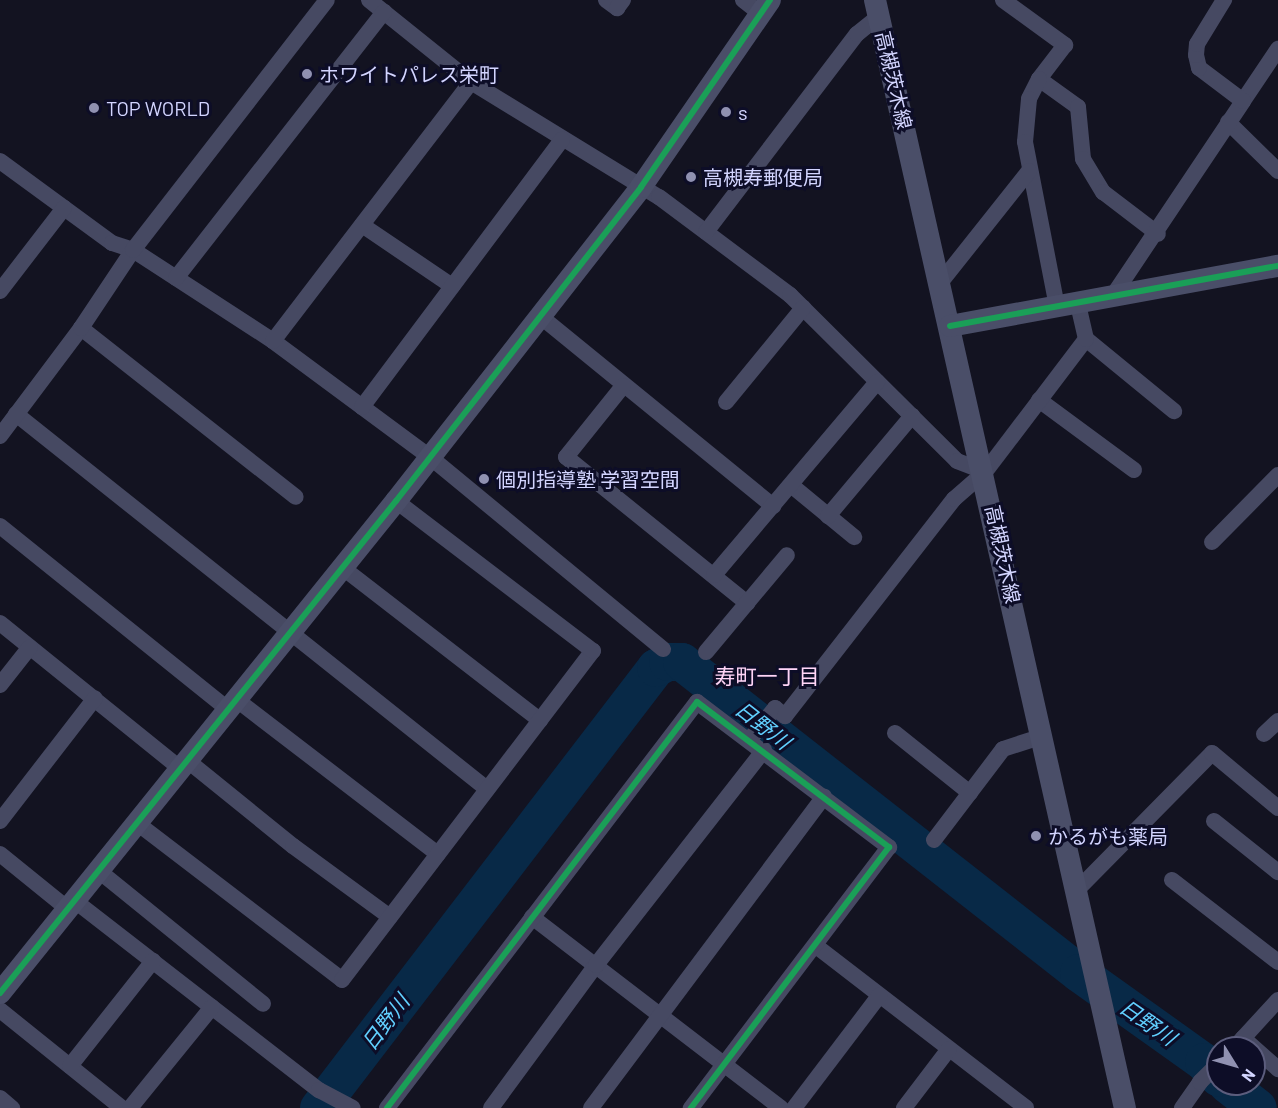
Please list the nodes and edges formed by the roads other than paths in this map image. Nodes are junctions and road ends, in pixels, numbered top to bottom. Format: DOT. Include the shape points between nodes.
graph roads {
  1 [pos="327,0"];
  2 [pos="369,0"];
  3 [pos="606,0"];
  4 [pos="623,0"];
  5 [pos="1003,0"];
  6 [pos="1224,0"];
  7 [pos="758,5"];
  8 [pos="877,8"];
  9 [pos="384,12"];
  10 [pos="1278,49"];
  11 [pos="1039,79"];
  12 [pos="471,82"];
  13 [pos="1243,101"];
  14 [pos="1228,122"];
  15 [pos="562,140"];
  16 [pos="0,161"];
  17 [pos="1029,171"];
  18 [pos="1278,171"];
  19 [pos="640,187"];
  20 [pos="64,208"];
  21 [pos="362,225"];
  22 [pos="706,232"];
  23 [pos="1158,234"];
  24 [pos="133,250"];
  25 [pos="1278,266"];
  26 [pos="176,278"];
  27 [pos="940,283"];
  28 [pos="452,286"];
  29 [pos="0,291"];
  30 [pos="1114,294"];
  31 [pos="1067,303"];
  32 [pos="803,308"];
  33 [pos="540,316"];
  34 [pos="950,326"];
  35 [pos="81,328"];
  36 [pos="1086,339"];
  37 [pos="273,341"];
  38 [pos="877,382"];
  39 [pos="622,386"];
  40 [pos="1039,400"];
  41 [pos="726,402"];
  42 [pos="362,406"];
  43 [pos="1174,411"];
  44 [pos="912,417"];
  45 [pos="7,422"];
  46 [pos="430,457"];
  47 [pos="1134,470"];
  48 [pos="985,472"];
  49 [pos="1278,475"];
  50 [pos="790,485"];
  51 [pos="296,497"];
  52 [pos="396,501"];
  53 [pos="773,506"];
  54 [pos="828,516"];
  55 [pos="0,526"];
  56 [pos="854,537"];
  57 [pos="1212,542"];
  58 [pos="787,555"];
  59 [pos="343,568"];
  60 [pos="714,575"];
  61 [pos="747,603"];
  62 [pos="0,623"];
  63 [pos="292,633"];
  64 [pos="30,647"];
  65 [pos="663,649"];
  66 [pos="706,652"];
  67 [pos="0,685"];
  68 [pos="95,698"];
  69 [pos="233,705"];
  70 [pos="540,720"];
  71 [pos="1278,721"];
  72 [pos="895,733"];
  73 [pos="1264,734"];
  74 [pos="1043,736"];
  75 [pos="750,739"];
  76 [pos="764,750"];
  77 [pos="185,765"];
  78 [pos="488,789"];
  79 [pos="970,793"];
  80 [pos="824,797"];
  81 [pos="1278,808"];
  82 [pos="0,821"];
  83 [pos="1214,822"];
  84 [pos="137,824"];
  85 [pos="934,840"];
  86 [pos="0,854"];
  87 [pos="438,854"];
  88 [pos="99,871"];
  89 [pos="1278,872"];
  90 [pos="1172,880"];
  91 [pos="1077,890"];
  92 [pos="72,905"];
  93 [pos="390,917"];
  94 [pos="532,917"];
  95 [pos="816,946"];
  96 [pos="153,961"];
  97 [pos="1278,962"];
  98 [pos="596,965"];
  99 [pos="0,993"];
  100 [pos="879,996"];
  101 [pos="1278,1000"];
  102 [pos="263,1004"];
  103 [pos="212,1007"];
  104 [pos="0,1010"];
  105 [pos="662,1016"];
  106 [pos="1245,1036"];
  107 [pos="949,1049"];
  108 [pos="725,1065"];
  109 [pos="70,1066"];
  110 [pos="1206,1076"];
  111 [pos="0,1098"];
  112 [pos="1016,1105"];
  113 [pos="12,1108"];
  114 [pos="122,1108"];
  115 [pos="130,1108"];
  116 [pos="353,1108"];
  117 [pos="387,1108"];
  118 [pos="491,1108"];
  119 [pos="591,1108"];
  120 [pos="691,1108"];
  121 [pos="781,1108"];
  122 [pos="794,1108"];
  123 [pos="904,1108"];
  124 [pos="1125,1108"];
  125 [pos="1182,1108"];
  1 -- 24 [label="street"];
  2 -- 9 [label="street"];
  3 -- 4 [label="street" via="617,8"];
  5 -- 11 [label="street" via="1065,45"];
  6 -- 13 [label="street" via="1197,45 1196,56 1199,68"];
  7 -- 19 [label="street"];
  8 -- 22 [label="street"];
  8 -- 27 [label="street, 高槻茨木線"];
  9 -- 12 [label="street"];
  9 -- 26 [label="street"];
  10 -- 13 [label="street"];
  11 -- 17 [label="street" via="1024,120"];
  11 -- 23 [label="street" via="1078,107 1083,159 1103,192"];
  12 -- 15 [label="street"];
  12 -- 21 [label="street"];
  13 -- 14 [label="street"];
  14 -- 18 [label="street"];
  14 -- 23 [label="street"];
  15 -- 19 [label="street"];
  15 -- 28 [label="street"];
  16 -- 20 [label="street"];
  17 -- 27 [label="street"];
  17 -- 31 [label="street"];
  19 -- 22 [label="street"];
  19 -- 33 [label="street"];
  20 -- 24 [label="street" via="112,243"];
  20 -- 29 [label="street"];
  21 -- 28 [label="street"];
  21 -- 37 [label="street"];
  22 -- 32 [label="street"];
  23 -- 30 [label="street"];
  24 -- 26 [label="street"];
  24 -- 35 [label="street"];
  25 -- 30 [label="street"];
  26 -- 37 [label="street"];
  27 -- 34 [label="street, 高槻茨木線"];
  28 -- 42 [label="street"];
  30 -- 31 [label="street"];
  31 -- 34 [label="street"];
  31 -- 36 [label="street"];
  32 -- 38 [label="street"];
  32 -- 41 [label="street"];
  33 -- 39 [label="street"];
  33 -- 46 [label="street"];
  34 -- 48 [label="street, 高槻茨木線"];
  35 -- 45 [label="street"];
  35 -- 51 [label="street"];
  36 -- 40 [label="street"];
  36 -- 43 [label="street"];
  37 -- 42 [label="street"];
  38 -- 44 [label="street"];
  38 -- 50 [label="street"];
  39 -- 53 [label="street"];
  39 -- 60 [label="street" via="566,457"];
  40 -- 47 [label="street"];
  40 -- 48 [label="street"];
  42 -- 46 [label="street"];
  44 -- 48 [label="street" via="957,461"];
  44 -- 54 [label="street"];
  45 -- 63 [label="street"];
  46 -- 52 [label="street"];
  46 -- 65 [label="street"];
  48 -- 74 [label="street, 高槻茨木線"];
  48 -- 75 [label="street" via="954,499 785,716 775,708"];
  49 -- 57 [label="street"];
  50 -- 53 [label="street"];
  50 -- 54 [label="street"];
  52 -- 59 [label="street"];
  52 -- 70 [label="street" via="593,651"];
  53 -- 60 [label="street"];
  54 -- 56 [label="street"];
  55 -- 69 [label="street"];
  58 -- 61 [label="street"];
  59 -- 63 [label="street"];
  59 -- 70 [label="street"];
  60 -- 61 [label="street"];
  61 -- 66 [label="street"];
  62 -- 64 [label="street"];
  63 -- 69 [label="street"];
  63 -- 78 [label="street"];
  64 -- 67 [label="street"];
  64 -- 68 [label="street"];
  68 -- 77 [label="street"];
  68 -- 82 [label="street"];
  69 -- 77 [label="street"];
  69 -- 87 [label="street"];
  70 -- 78 [label="street"];
  71 -- 73 [label="street"];
  72 -- 79 [label="street"];
  74 -- 79 [label="street" via="1003,749"];
  74 -- 91 [label="street, 高槻茨木線"];
  75 -- 76 [label="street"];
  75 -- 94 [label="street" via="697,702"];
  76 -- 80 [label="street"];
  76 -- 98 [label="street"];
  77 -- 84 [label="street"];
  77 -- 93 [label="street"];
  78 -- 87 [label="street"];
  79 -- 85 [label="street"];
  80 -- 95 [label="street" via="889,847"];
  80 -- 105 [label="street"];
  81 -- 91 [label="street" via="1212,753"];
  83 -- 89 [label="street"];
  84 -- 88 [label="street"];
  84 -- 93 [label="street" via="342,980"];
  86 -- 92 [label="street"];
  87 -- 93 [label="street"];
  88 -- 92 [label="street"];
  88 -- 102 [label="street"];
  90 -- 97 [label="street"];
  91 -- 124 [label="street, 高槻茨木線"];
  92 -- 96 [label="street"];
  92 -- 99 [label="street"];
  94 -- 98 [label="street"];
  94 -- 117 [label="street"];
  95 -- 100 [label="street"];
  95 -- 108 [label="street"];
  96 -- 103 [label="street"];
  96 -- 109 [label="street"];
  98 -- 105 [label="street"];
  98 -- 118 [label="street"];
  100 -- 107 [label="street"];
  100 -- 122 [label="street"];
  101 -- 106 [label="street"];
  103 -- 115 [label="street"];
  103 -- 116 [label="street" via="319,1090"];
  104 -- 109 [label="street"];
  105 -- 108 [label="street"];
  105 -- 119 [label="street"];
  107 -- 112 [label="street"];
  107 -- 123 [label="street"];
  108 -- 120 [label="street"];
  108 -- 121 [label="street"];
  109 -- 114 [label="street"];
  110 -- 125 [label="street"];
  111 -- 113 [label="street"];
}
